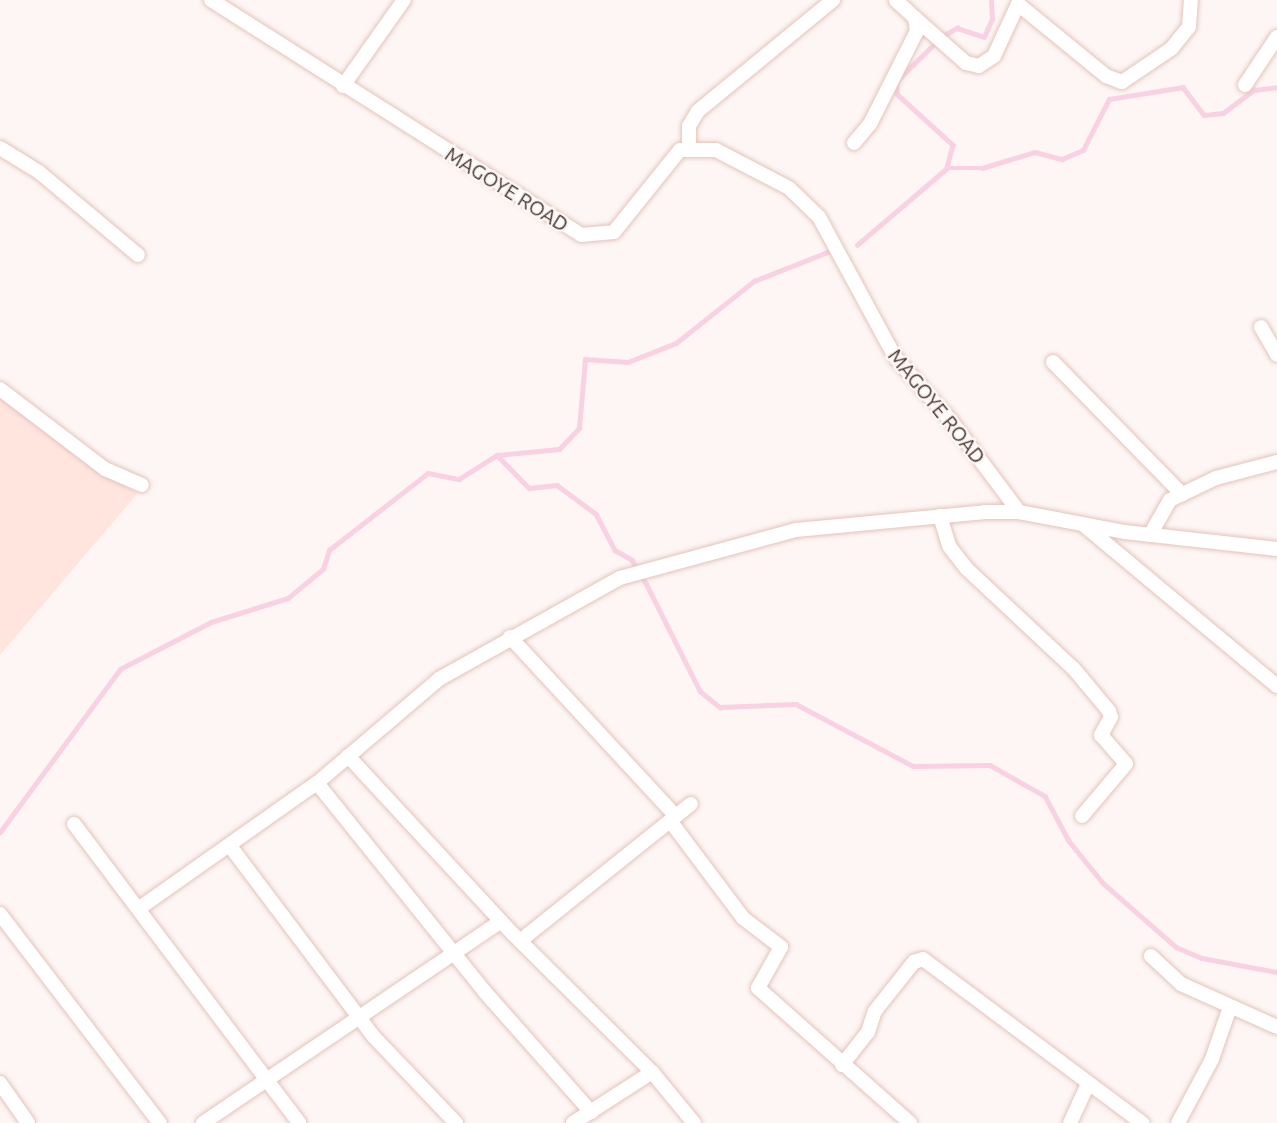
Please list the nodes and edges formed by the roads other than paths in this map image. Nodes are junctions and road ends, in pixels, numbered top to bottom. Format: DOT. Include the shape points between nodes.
graph roads {
  1 [pos="211,0"];
  2 [pos="404,0"];
  3 [pos="833,0"];
  4 [pos="896,0"];
  5 [pos="1191,0"];
  6 [pos="915,18"];
  7 [pos="1277,37"];
  8 [pos="1245,85"];
  9 [pos="343,86"];
  10 [pos="854,144"];
  11 [pos="0,148"];
  12 [pos="689,148"];
  13 [pos="138,255"];
  14 [pos="1261,327"];
  15 [pos="1277,355"];
  16 [pos="1053,362"];
  17 [pos="0,389"];
  18 [pos="1277,462"];
  19 [pos="142,485"];
  20 [pos="1182,494"];
  21 [pos="1019,512"];
  22 [pos="940,516"];
  23 [pos="1085,525"];
  24 [pos="1150,535"];
  25 [pos="1277,549"];
  26 [pos="510,637"];
  27 [pos="1277,686"];
  28 [pos="348,756"];
  29 [pos="317,783"];
  30 [pos="691,804"];
  31 [pos="1082,816"];
  32 [pos="673,819"];
  33 [pos="75,824"];
  34 [pos="230,846"];
  35 [pos="141,907"];
  36 [pos="501,921"];
  37 [pos="3,923"];
  38 [pos="520,941"];
  39 [pos="452,951"];
  40 [pos="1151,956"];
  41 [pos="1230,1007"];
  42 [pos="358,1015"];
  43 [pos="1277,1027"];
  44 [pos="842,1065"];
  45 [pos="652,1072"];
  46 [pos="263,1080"];
  47 [pos="0,1083"];
  48 [pos="1088,1084"];
  49 [pos="591,1112"];
  50 [pos="28,1123"];
  51 [pos="160,1123"];
  52 [pos="203,1123"];
  53 [pos="299,1123"];
  54 [pos="456,1123"];
  55 [pos="573,1123"];
  56 [pos="694,1123"];
  57 [pos="910,1123"];
  58 [pos="1070,1123"];
  59 [pos="1142,1123"];
  60 [pos="1178,1123"];
  1 -- 9 [label="street, MAGOYE ROAD"];
  2 -- 9 [label="street"];
  3 -- 12 [label="street" via="698,111 689,126"];
  4 -- 6 [label="street"];
  5 -- 6 [label="street" via="1189,27 1171,49 1122,82 1106,76 1018,3 994,56 979,66 966,63"];
  6 -- 10 [label="street" via="917,31 910,47 870,124"];
  7 -- 8 [label="street"];
  9 -- 12 [label="street, MAGOYE ROAD" via="546,215 591,237 614,232 671,157"];
  11 -- 13 [label="street" via="48,179"];
  12 -- 21 [label="street, MAGOYE ROAD" via="716,150 758,169 789,188 819,217 895,357 951,421"];
  14 -- 15 [label="street"];
  16 -- 20 [label="street"];
  17 -- 19 [label="street" via="105,469"];
  18 -- 20 [label="street" via="1216,478"];
  20 -- 24 [label="street" via="1170,500"];
  21 -- 22 [label="street"];
  21 -- 23 [label="street"];
  22 -- 26 [label="street" via="796,530 620,578"];
  22 -- 31 [label="street" via="949,546 967,569 1074,669 1111,717 1101,735 1126,764"];
  23 -- 24 [label="street"];
  23 -- 27 [label="street"];
  24 -- 25 [label="street"];
  26 -- 28 [label="street" via="439,679"];
  26 -- 32 [label="street"];
  28 -- 29 [label="street"];
  28 -- 36 [label="street"];
  29 -- 34 [label="street"];
  29 -- 39 [label="street"];
  30 -- 32 [label="street"];
  32 -- 38 [label="street"];
  32 -- 44 [label="street" via="743,918 781,947 758,988"];
  33 -- 35 [label="street"];
  34 -- 35 [label="street"];
  34 -- 42 [label="street"];
  35 -- 46 [label="street"];
  36 -- 38 [label="street"];
  36 -- 39 [label="street"];
  37 -- 51 [label="street"];
  38 -- 45 [label="street"];
  39 -- 42 [label="street"];
  39 -- 49 [label="street"];
  40 -- 41 [label="street" via="1181,984"];
  41 -- 43 [label="street"];
  41 -- 60 [label="street" via="1212,1059"];
  42 -- 46 [label="street"];
  42 -- 54 [label="street" via="411,1079"];
  44 -- 48 [label="street" via="868,1032 875,1011 914,962 923,959"];
  44 -- 57 [label="street"];
  45 -- 49 [label="street"];
  45 -- 56 [label="street"];
  46 -- 52 [label="street"];
  46 -- 53 [label="street"];
  47 -- 50 [label="street"];
  48 -- 58 [label="street"];
  48 -- 59 [label="street"];
  49 -- 55 [label="street"];
}
